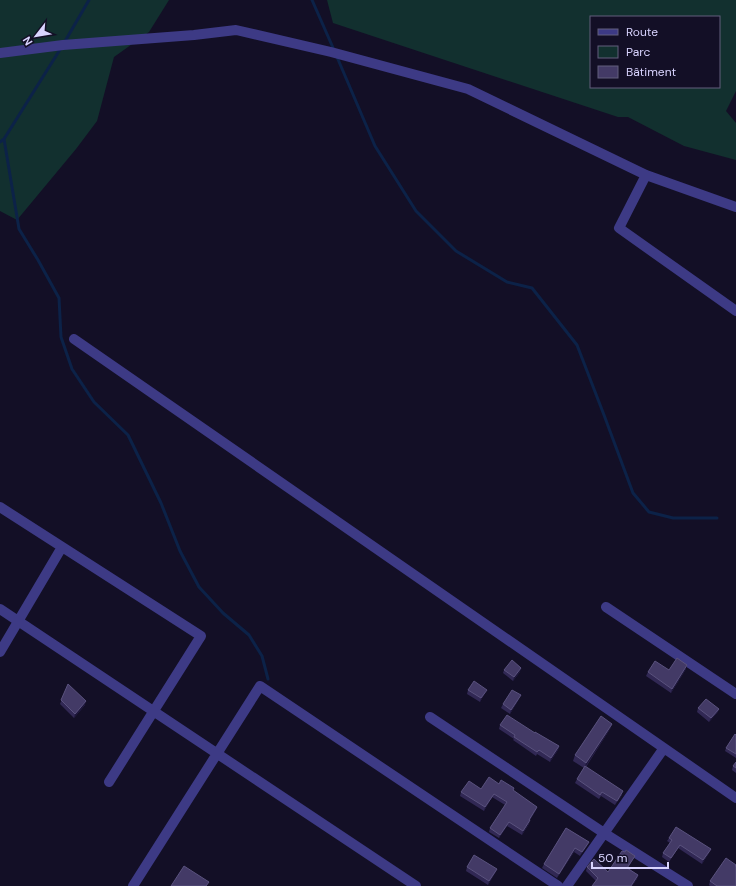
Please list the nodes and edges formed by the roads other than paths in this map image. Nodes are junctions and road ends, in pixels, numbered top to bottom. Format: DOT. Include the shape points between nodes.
graph roads {
  1 [pos="0,53"];
  2 [pos="646,175"];
  3 [pos="736,207"];
  4 [pos="736,311"];
  5 [pos="74,339"];
  6 [pos="0,507"];
  7 [pos="62,547"];
  8 [pos="606,608"];
  9 [pos="0,609"];
  10 [pos="18,621"];
  11 [pos="0,652"];
  12 [pos="736,694"];
  13 [pos="154,711"];
  14 [pos="430,717"];
  15 [pos="664,748"];
  16 [pos="217,754"];
  17 [pos="109,782"];
  18 [pos="736,798"];
  19 [pos="604,833"];
  20 [pos="134,886"];
  21 [pos="416,886"];
  22 [pos="558,886"];
  23 [pos="567,886"];
  24 [pos="688,886"];
  1 -- 2 [label="street" via="236,30 331,52 468,89"];
  2 -- 3 [label="street"];
  2 -- 4 [label="street" via="619,228"];
  5 -- 15 [label="street"];
  6 -- 7 [label="street"];
  7 -- 10 [label="street"];
  7 -- 13 [label="street" via="201,636"];
  8 -- 12 [label="street"];
  9 -- 10 [label="street"];
  10 -- 11 [label="street"];
  10 -- 13 [label="street"];
  13 -- 16 [label="street"];
  13 -- 17 [label="street"];
  14 -- 19 [label="street"];
  15 -- 18 [label="street"];
  15 -- 19 [label="street"];
  16 -- 20 [label="street"];
  16 -- 21 [label="street"];
  16 -- 22 [label="street" via="260,686"];
  19 -- 23 [label="street"];
  19 -- 24 [label="street"];
}
